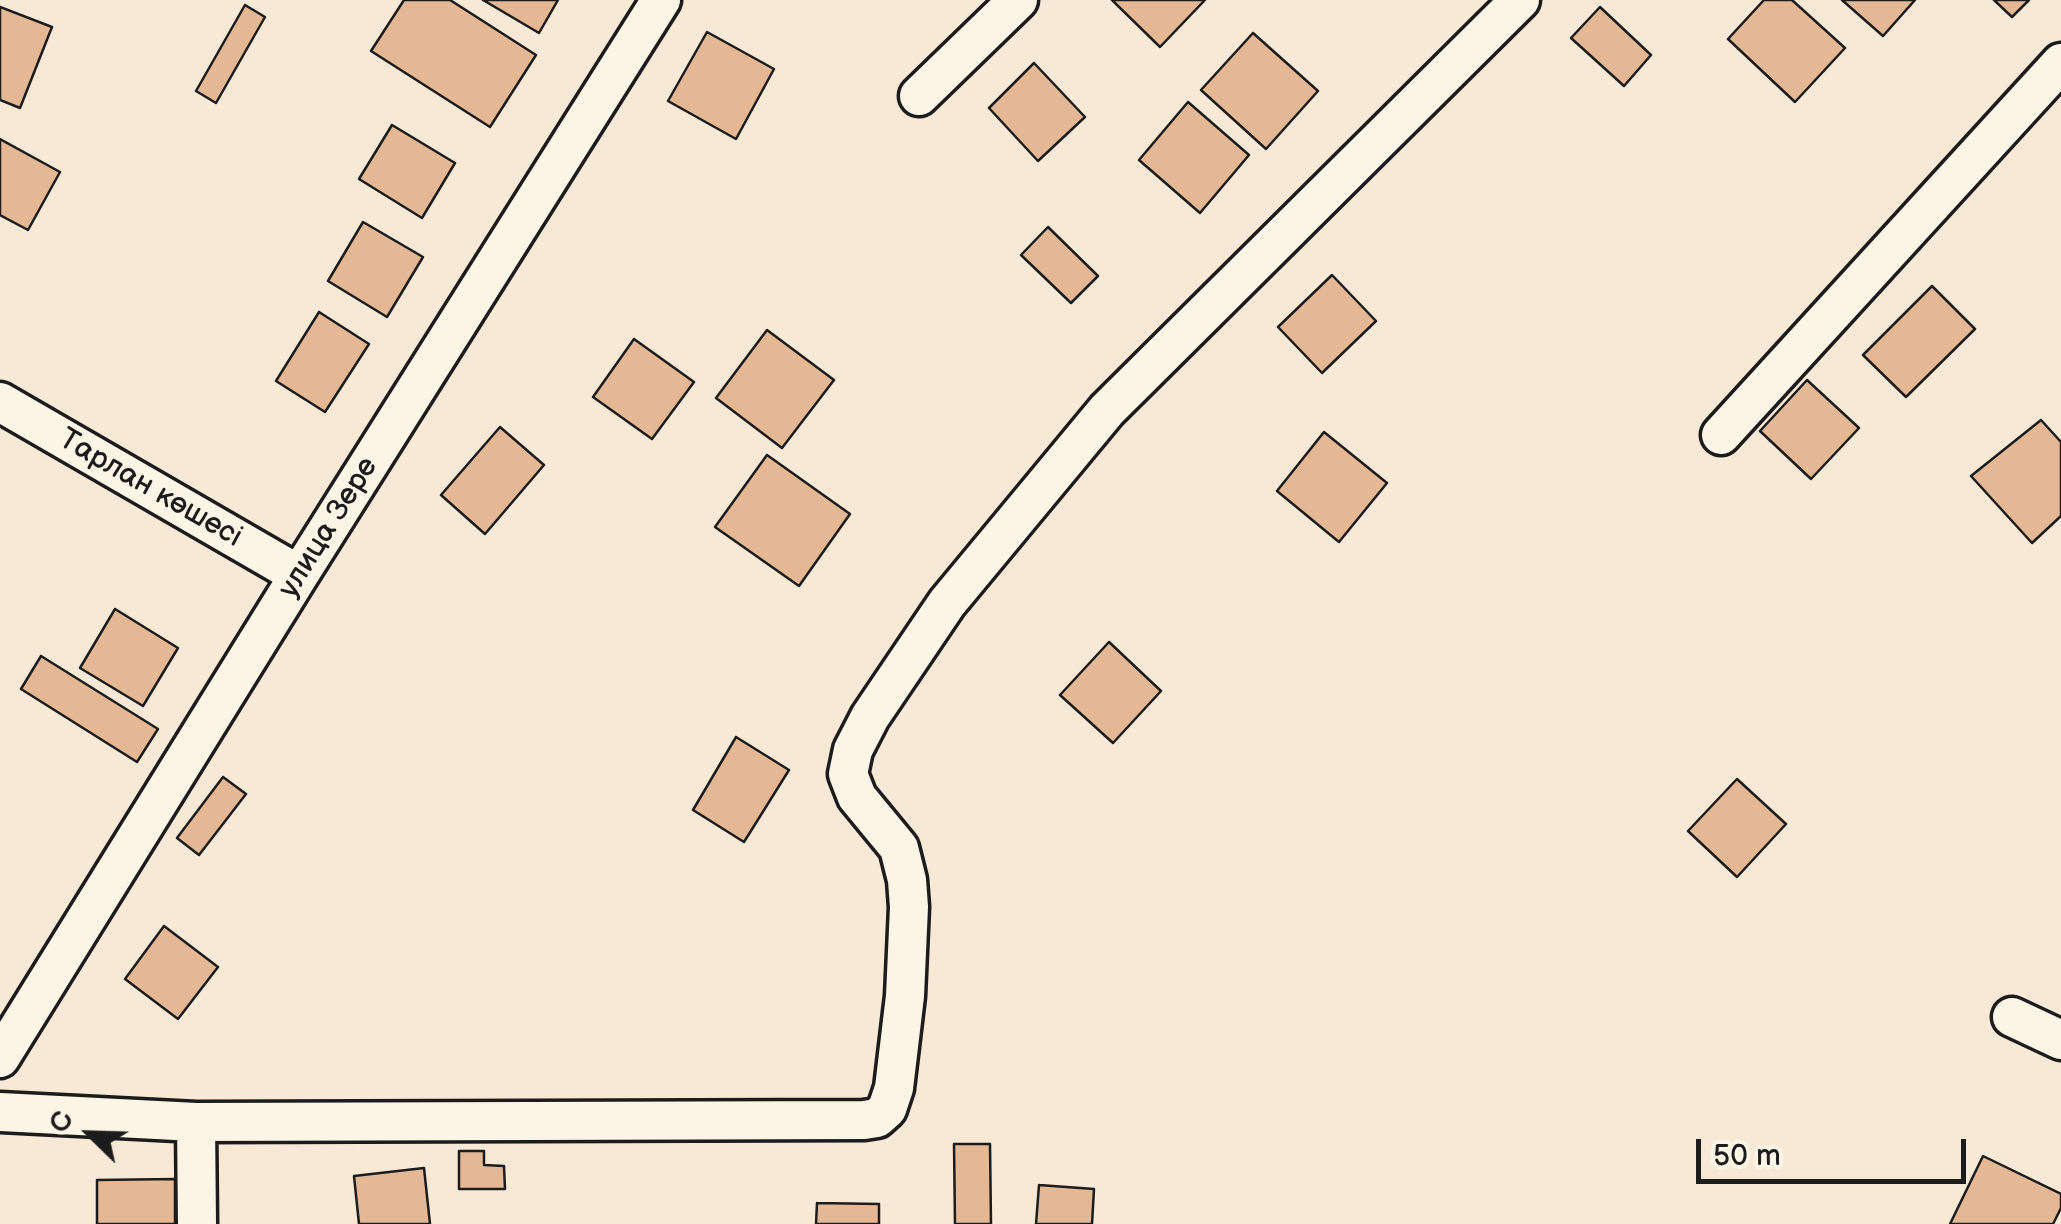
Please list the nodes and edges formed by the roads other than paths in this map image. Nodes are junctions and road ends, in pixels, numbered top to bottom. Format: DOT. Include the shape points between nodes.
graph roads {
  1 [pos="661,0"];
  2 [pos="1018,0"];
  3 [pos="1520,0"];
  4 [pos="2061,63"];
  5 [pos="920,96"];
  6 [pos="0,402"];
  7 [pos="1722,435"];
  8 [pos="299,575"];
  9 [pos="2012,1017"];
  10 [pos="2061,1040"];
  11 [pos="0,1058"];
  12 [pos="0,1112"];
  13 [pos="196,1122"];
  14 [pos="198,1224"];
  1 -- 8 [label="street, улица Зере"];
  2 -- 5 [label="street"];
  3 -- 13 [label="street" via="1107,410 947,603 870,716 848,774 857,797 899,848 909,907 894,1088 877,1118"];
  4 -- 7 [label="street"];
  6 -- 8 [label="street, Тарлан көшесі"];
  8 -- 11 [label="street, улица Зере"];
  9 -- 10 [label="street"];
  12 -- 13 [label="street"];
  13 -- 14 [label="street"];
}
